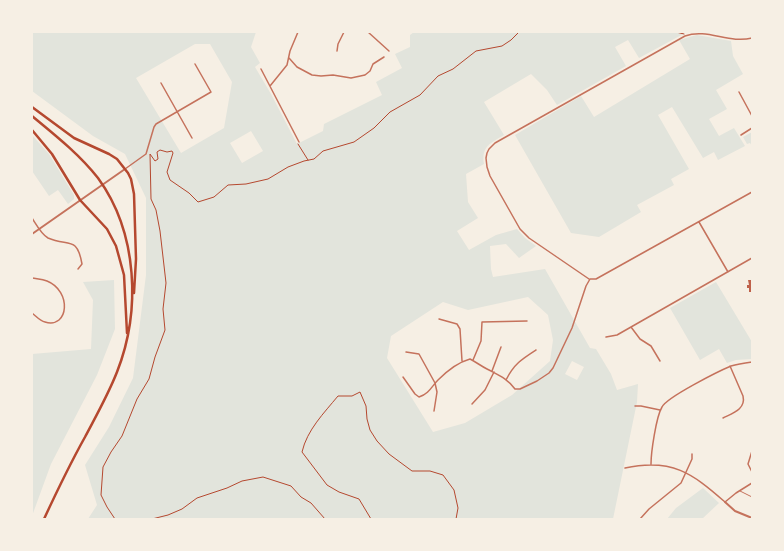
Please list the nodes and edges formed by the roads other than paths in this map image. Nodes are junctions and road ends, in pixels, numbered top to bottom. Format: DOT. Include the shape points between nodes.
graph roads {
  1 [pos="298,32"];
  2 [pos="344,32"];
  3 [pos="368,32"];
  4 [pos="752,38"];
  5 [pos="336,51"];
  6 [pos="388,51"];
  7 [pos="289,58"];
  8 [pos="384,58"];
  9 [pos="195,64"];
  10 [pos="261,69"];
  11 [pos="161,83"];
  12 [pos="270,86"];
  13 [pos="739,92"];
  14 [pos="32,107"];
  15 [pos="177,112"];
  16 [pos="32,116"];
  17 [pos="752,116"];
  18 [pos="752,128"];
  19 [pos="32,130"];
  20 [pos="741,135"];
  21 [pos="192,138"];
  22 [pos="299,142"];
  23 [pos="125,169"];
  24 [pos="752,192"];
  25 [pos="80,200"];
  26 [pos="32,218"];
  27 [pos="699,222"];
  28 [pos="39,229"];
  29 [pos="32,234"];
  30 [pos="752,258"];
  31 [pos="78,269"];
  32 [pos="728,272"];
  33 [pos="32,278"];
  34 [pos="590,279"];
  35 [pos="132,301"];
  36 [pos="32,313"];
  37 [pos="439,319"];
  38 [pos="527,321"];
  39 [pos="631,327"];
  40 [pos="606,337"];
  41 [pos="127,338"];
  42 [pos="501,347"];
  43 [pos="536,350"];
  44 [pos="406,352"];
  45 [pos="473,360"];
  46 [pos="660,361"];
  47 [pos="462,362"];
  48 [pos="752,362"];
  49 [pos="730,366"];
  50 [pos="493,372"];
  51 [pos="403,377"];
  52 [pos="506,380"];
  53 [pos="435,383"];
  54 [pos="472,404"];
  55 [pos="635,406"];
  56 [pos="660,410"];
  57 [pos="434,411"];
  58 [pos="723,418"];
  59 [pos="752,451"];
  60 [pos="692,454"];
  61 [pos="651,464"];
  62 [pos="625,468"];
  63 [pos="752,472"];
  64 [pos="686,473"];
  65 [pos="752,484"];
  66 [pos="740,491"];
  67 [pos="752,496"];
  68 [pos="725,502"];
  69 [pos="752,518"];
  70 [pos="44,519"];
  71 [pos="640,519"];
  1 -- 7 [label="street" via="292,42"];
  2 -- 5 [label="street"];
  3 -- 6 [label="street"];
  4 -- 34 [label="street" via="736,40 702,33 689,35 489,149 486,162 490,176 520,229 529,238"];
  7 -- 8 [label="street" via="312,75 351,78 364,75 370,71 373,64"];
  7 -- 12 [label="street" via="283,71"];
  9 -- 15 [label="street" via="211,92"];
  10 -- 12 [label="street"];
  11 -- 15 [label="street"];
  12 -- 22 [label="street"];
  13 -- 17 [label="street"];
  14 -- 23 [label="main road" via="74,138 117,159"];
  15 -- 21 [label="street"];
  15 -- 23 [label="street" via="156,124 146,154"];
  16 -- 35 [label="main road" via="69,147 94,174 111,199 128,246"];
  18 -- 20 [label="street"];
  19 -- 25 [label="main road" via="52,154"];
  23 -- 25 [label="street"];
  23 -- 35 [label="main road" via="131,179 134,194 136,259"];
  24 -- 27 [label="street"];
  25 -- 28 [label="street"];
  25 -- 41 [label="main road" via="107,229 119,254 125,288"];
  26 -- 28 [label="street"];
  27 -- 32 [label="street"];
  27 -- 34 [label="street" via="597,278"];
  28 -- 29 [label="street"];
  28 -- 31 [label="street" via="46,237 75,245 80,252 82,264"];
  30 -- 32 [label="street"];
  32 -- 39 [label="street"];
  33 -- 36 [label="street" via="48,282 59,290 65,305 62,316 54,322 45,322"];
  34 -- 52 [label="street" via="572,328 549,373 520,389 515,389"];
  35 -- 41 [label="main road"];
  37 -- 47 [label="street" via="457,324 460,329"];
  38 -- 45 [label="street" via="482,322 481,341"];
  39 -- 40 [label="street" via="617,335"];
  39 -- 46 [label="street" via="640,339 651,346"];
  41 -- 70 [label="main road" via="120,366 111,387"];
  42 -- 50 [label="street"];
  43 -- 52 [label="street" via="515,365"];
  44 -- 53 [label="street" via="419,354"];
  45 -- 47 [label="street"];
  45 -- 50 [label="street"];
  47 -- 53 [label="street"];
  48 -- 49 [label="street"];
  49 -- 56 [label="street" via="671,398"];
  49 -- 58 [label="street" via="744,401 740,409"];
  50 -- 52 [label="street"];
  50 -- 54 [label="street" via="485,390"];
  51 -- 53 [label="street" via="420,397 428,393"];
  53 -- 57 [label="street"];
  55 -- 56 [label="street"];
  56 -- 61 [label="street"];
  59 -- 63 [label="street" via="748,464"];
  60 -- 64 [label="street"];
  61 -- 62 [label="street"];
  61 -- 64 [label="street"];
  64 -- 68 [label="street" via="703,482"];
  64 -- 71 [label="street" via="681,483"];
  65 -- 66 [label="street"];
  66 -- 67 [label="lane"];
  66 -- 68 [label="street"];
  68 -- 69 [label="street" via="735,511"];
}
